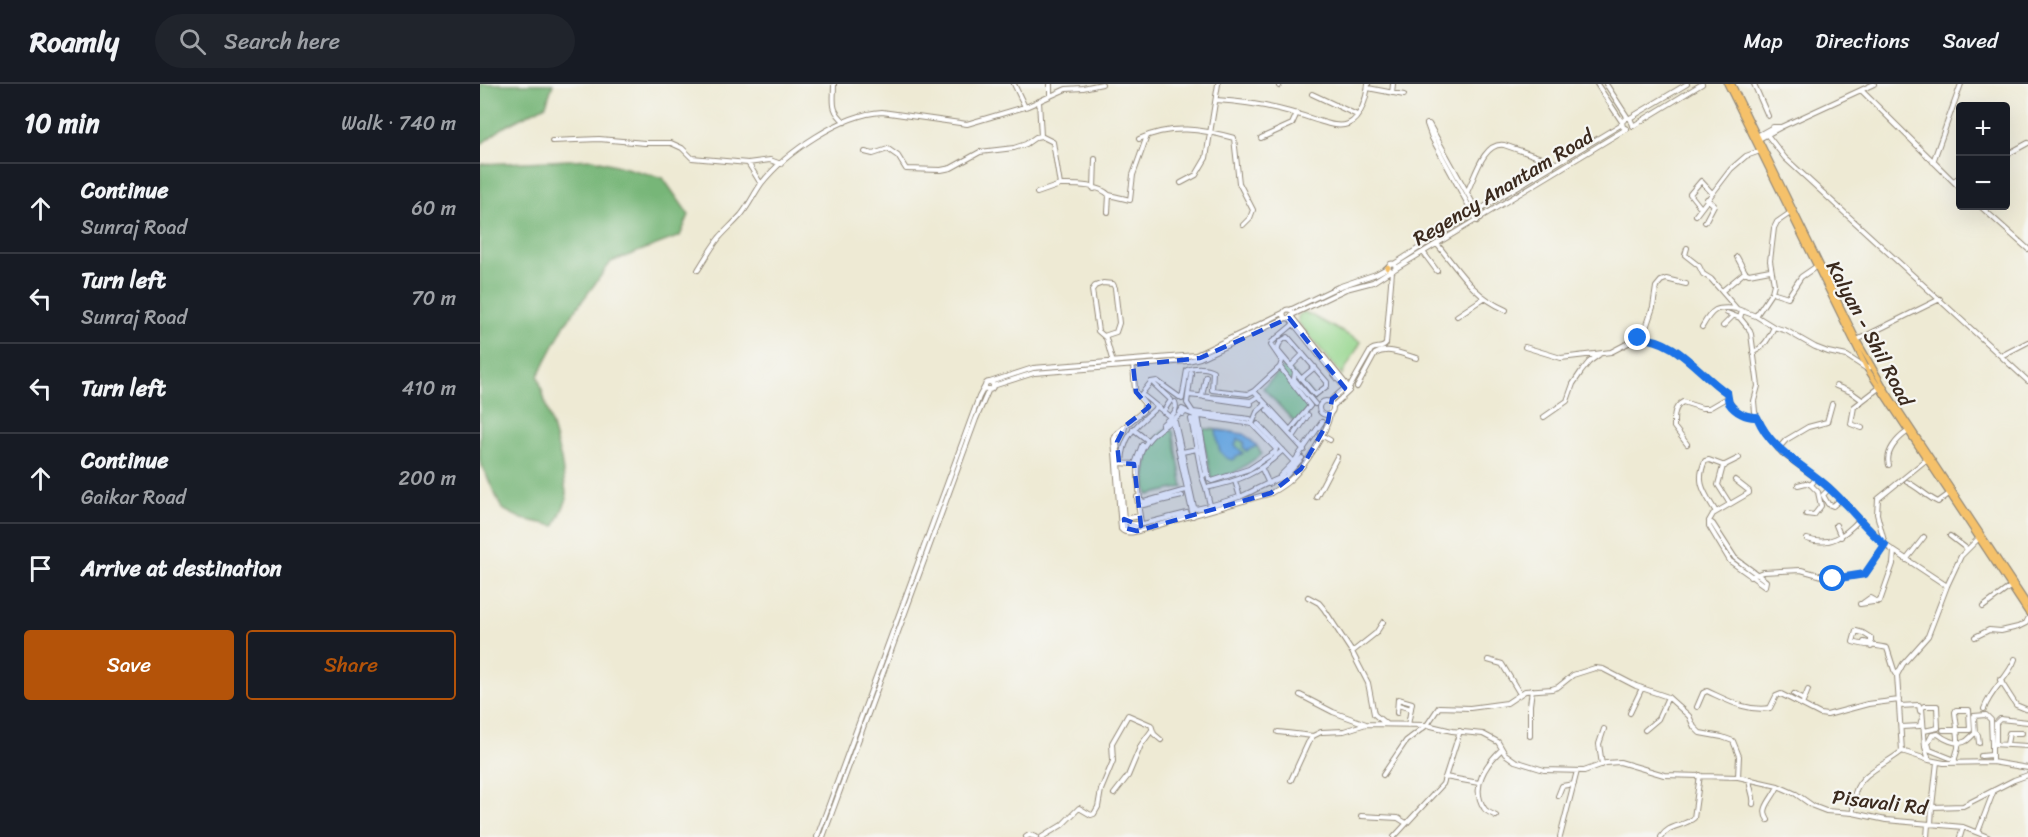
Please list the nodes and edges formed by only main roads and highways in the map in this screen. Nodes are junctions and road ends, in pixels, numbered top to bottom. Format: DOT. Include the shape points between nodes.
graph roads {
  1 [pos="1727,84"];
  2 [pos="1732,84"];
  3 [pos="1756,139"];
  4 [pos="1809,246"];
  5 [pos="1870,367"];
  6 [pos="1980,537"];
  7 [pos="2028,604"];
  8 [pos="2028,613"];
  1 -- 3 [label="main road, Kalyan - Shil Road"];
  2 -- 3 [label="main road, Kalyan - Shil Road"];
  3 -- 4 [label="main road, Kalyan - Shil Road"];
  3 -- 4 [label="main road, Kalyan - Shil Road"];
  4 -- 5 [label="main road, Kalyan - Shil Road"];
  4 -- 5 [label="main road, Kalyan - Shil Road"];
  5 -- 6 [label="main road, Kalyan - Shil Road"];
  5 -- 6 [label="main road, Kalyan - Shil Road" via="1907,432"];
  6 -- 7 [label="main road, Kalyan - Shil Road"];
  6 -- 8 [label="main road, Kalyan - Shil Road"];
}
